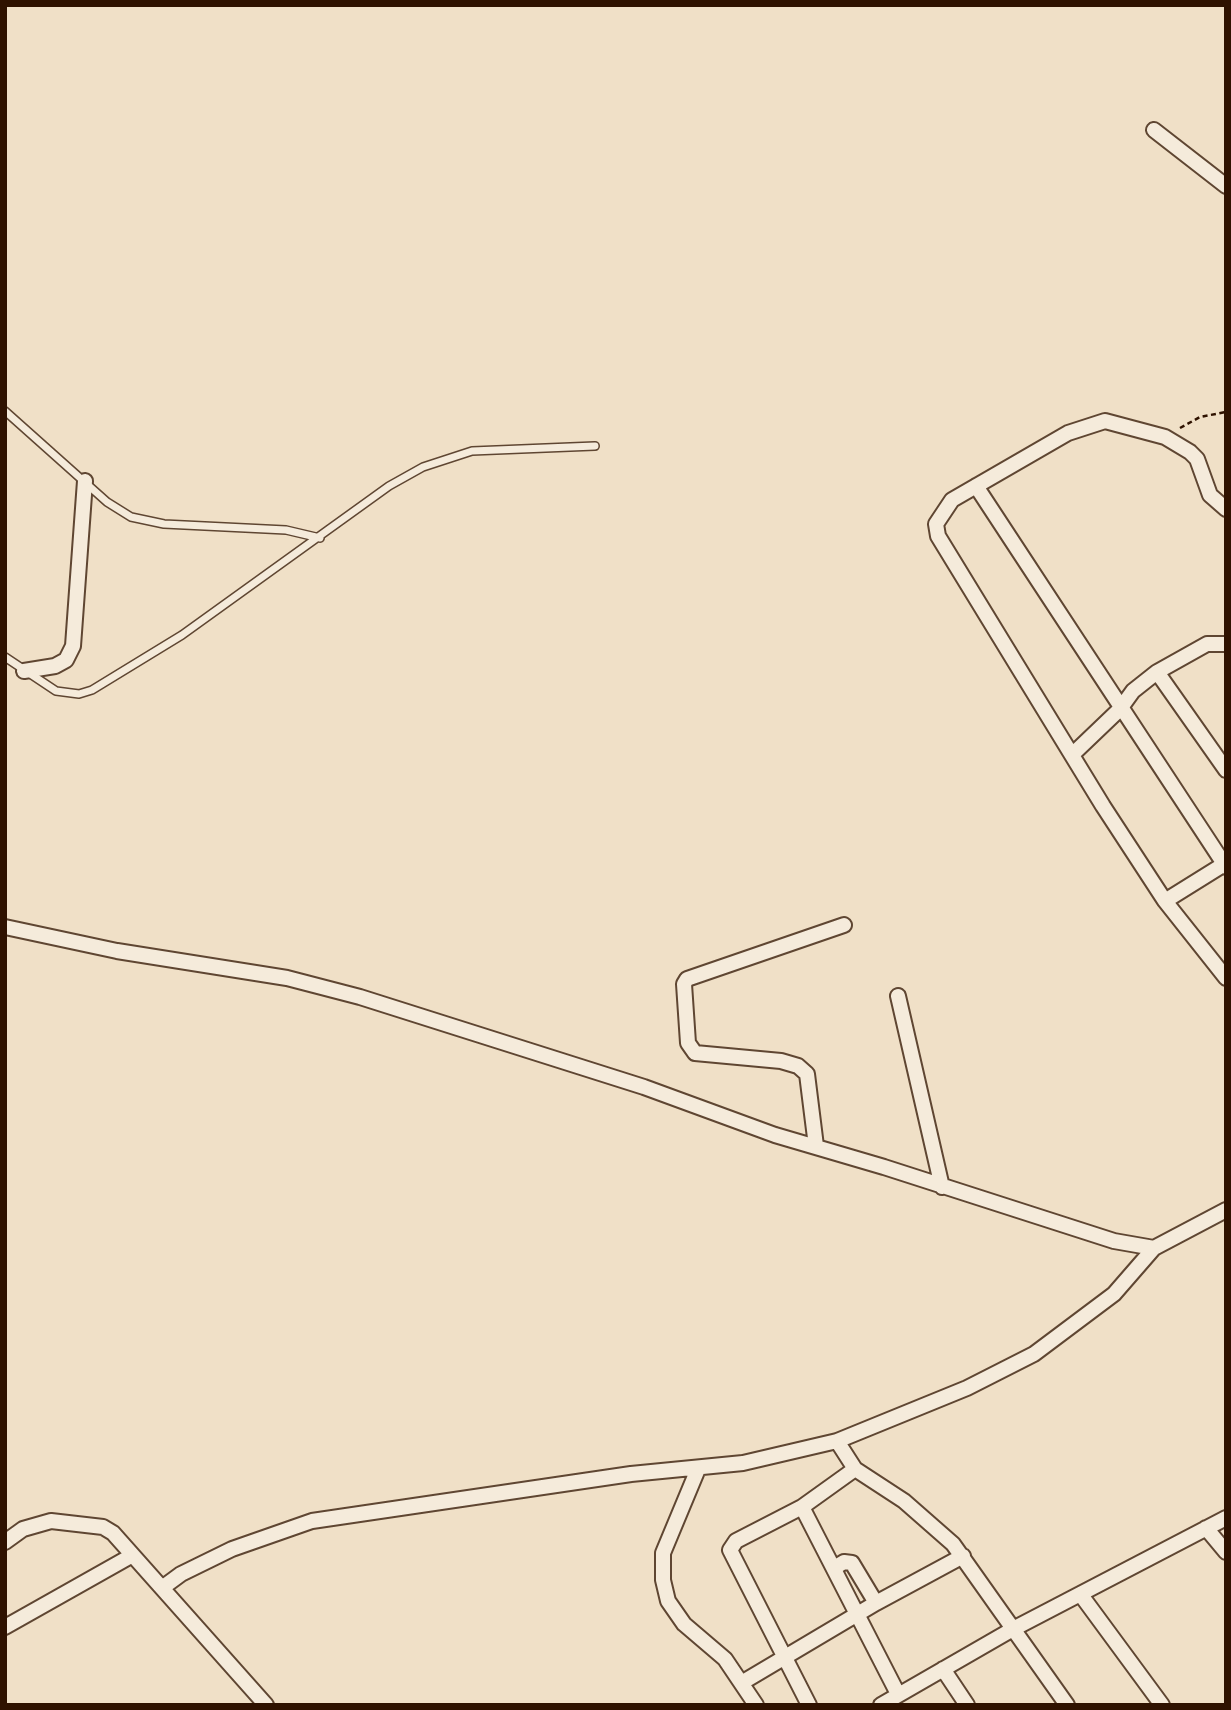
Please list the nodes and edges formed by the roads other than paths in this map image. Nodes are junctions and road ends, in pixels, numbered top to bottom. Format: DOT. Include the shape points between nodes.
graph roads {
  1 [pos="1154,130"];
  2 [pos="1226,186"];
  3 [pos="5,411"];
  4 [pos="594,446"];
  5 [pos="85,481"];
  6 [pos="976,486"];
  7 [pos="1226,509"];
  8 [pos="320,538"];
  9 [pos="1226,644"];
  10 [pos="5,657"];
  11 [pos="24,671"];
  12 [pos="1157,672"];
  13 [pos="1120,709"];
  14 [pos="1074,753"];
  15 [pos="1226,770"];
  16 [pos="1225,864"];
  17 [pos="1164,901"];
  18 [pos="844,925"];
  19 [pos="5,927"];
  20 [pos="1226,978"];
  21 [pos="898,996"];
  22 [pos="816,1146"];
  23 [pos="942,1187"];
  24 [pos="1226,1210"];
  25 [pos="1154,1248"];
  26 [pos="837,1441"];
  27 [pos="698,1469"];
  28 [pos="855,1469"];
  29 [pos="802,1507"];
  30 [pos="1226,1518"];
  31 [pos="1206,1528"];
  32 [pos="5,1542"];
  33 [pos="1226,1552"];
  34 [pos="131,1556"];
  35 [pos="963,1556"];
  36 [pos="834,1568"];
  37 [pos="162,1588"];
  38 [pos="1081,1595"];
  39 [pos="876,1603"];
  40 [pos="858,1614"];
  41 [pos="5,1627"];
  42 [pos="1013,1629"];
  43 [pos="784,1658"];
  44 [pos="943,1669"];
  45 [pos="743,1682"];
  46 [pos="898,1694"];
  47 [pos="266,1705"];
  48 [pos="756,1705"];
  49 [pos="809,1705"];
  50 [pos="881,1705"];
  51 [pos="967,1705"];
  52 [pos="1067,1705"];
  53 [pos="1162,1705"];
  1 -- 2 [label="street"];
  3 -- 5 [label="lane"];
  4 -- 8 [label="lane" via="455,454 407,475"];
  5 -- 8 [label="lane" via="119,510 142,521 286,530"];
  5 -- 11 [label="street" via="73,646 66,660 55,666"];
  6 -- 7 [label="street" via="1068,433 1093,423 1122,424 1165,437 1197,459 1210,495"];
  6 -- 13 [label="street"];
  6 -- 14 [label="street" via="952,500 936,530"];
  8 -- 11 [label="lane" via="182,635 92,690 67,694"];
  9 -- 12 [label="street" via="1208,644"];
  10 -- 11 [label="lane"];
  12 -- 13 [label="street" via="1133,691"];
  12 -- 15 [label="street"];
  13 -- 14 [label="street"];
  13 -- 16 [label="street"];
  14 -- 17 [label="street"];
  16 -- 17 [label="street"];
  17 -- 20 [label="street"];
  18 -- 22 [label="street" via="687,979 684,984 688,1044 695,1053 782,1061 807,1074"];
  19 -- 22 [label="street" via="117,951 287,978 360,997"];
  21 -- 23 [label="street"];
  22 -- 23 [label="street"];
  23 -- 25 [label="street" via="1114,1241"];
  24 -- 25 [label="street"];
  25 -- 26 [label="street" via="1114,1294 1034,1354 967,1388"];
  26 -- 27 [label="street"];
  26 -- 28 [label="street"];
  27 -- 37 [label="street" via="631,1474 312,1521 232,1549"];
  27 -- 45 [label="street" via="663,1553 663,1580 668,1601 684,1625 725,1659"];
  28 -- 29 [label="street"];
  28 -- 35 [label="street" via="904,1501"];
  29 -- 36 [label="street"];
  29 -- 43 [label="street" via="736,1541 730,1550"];
  30 -- 31 [label="street"];
  31 -- 33 [label="street"];
  31 -- 38 [label="street"];
  32 -- 34 [label="street" via="42,1523 77,1522 113,1533"];
  34 -- 37 [label="street"];
  34 -- 41 [label="street"];
  35 -- 39 [label="street"];
  35 -- 42 [label="street"];
  36 -- 39 [label="street" via="852,1563"];
  36 -- 40 [label="street"];
  37 -- 47 [label="street"];
  38 -- 42 [label="street"];
  38 -- 53 [label="street"];
  39 -- 40 [label="street"];
  40 -- 43 [label="street"];
  40 -- 46 [label="street"];
  42 -- 44 [label="street"];
  42 -- 52 [label="street"];
  43 -- 45 [label="street"];
  43 -- 49 [label="street"];
  44 -- 46 [label="street"];
  44 -- 51 [label="street"];
  45 -- 48 [label="street"];
  46 -- 50 [label="street"];
}
